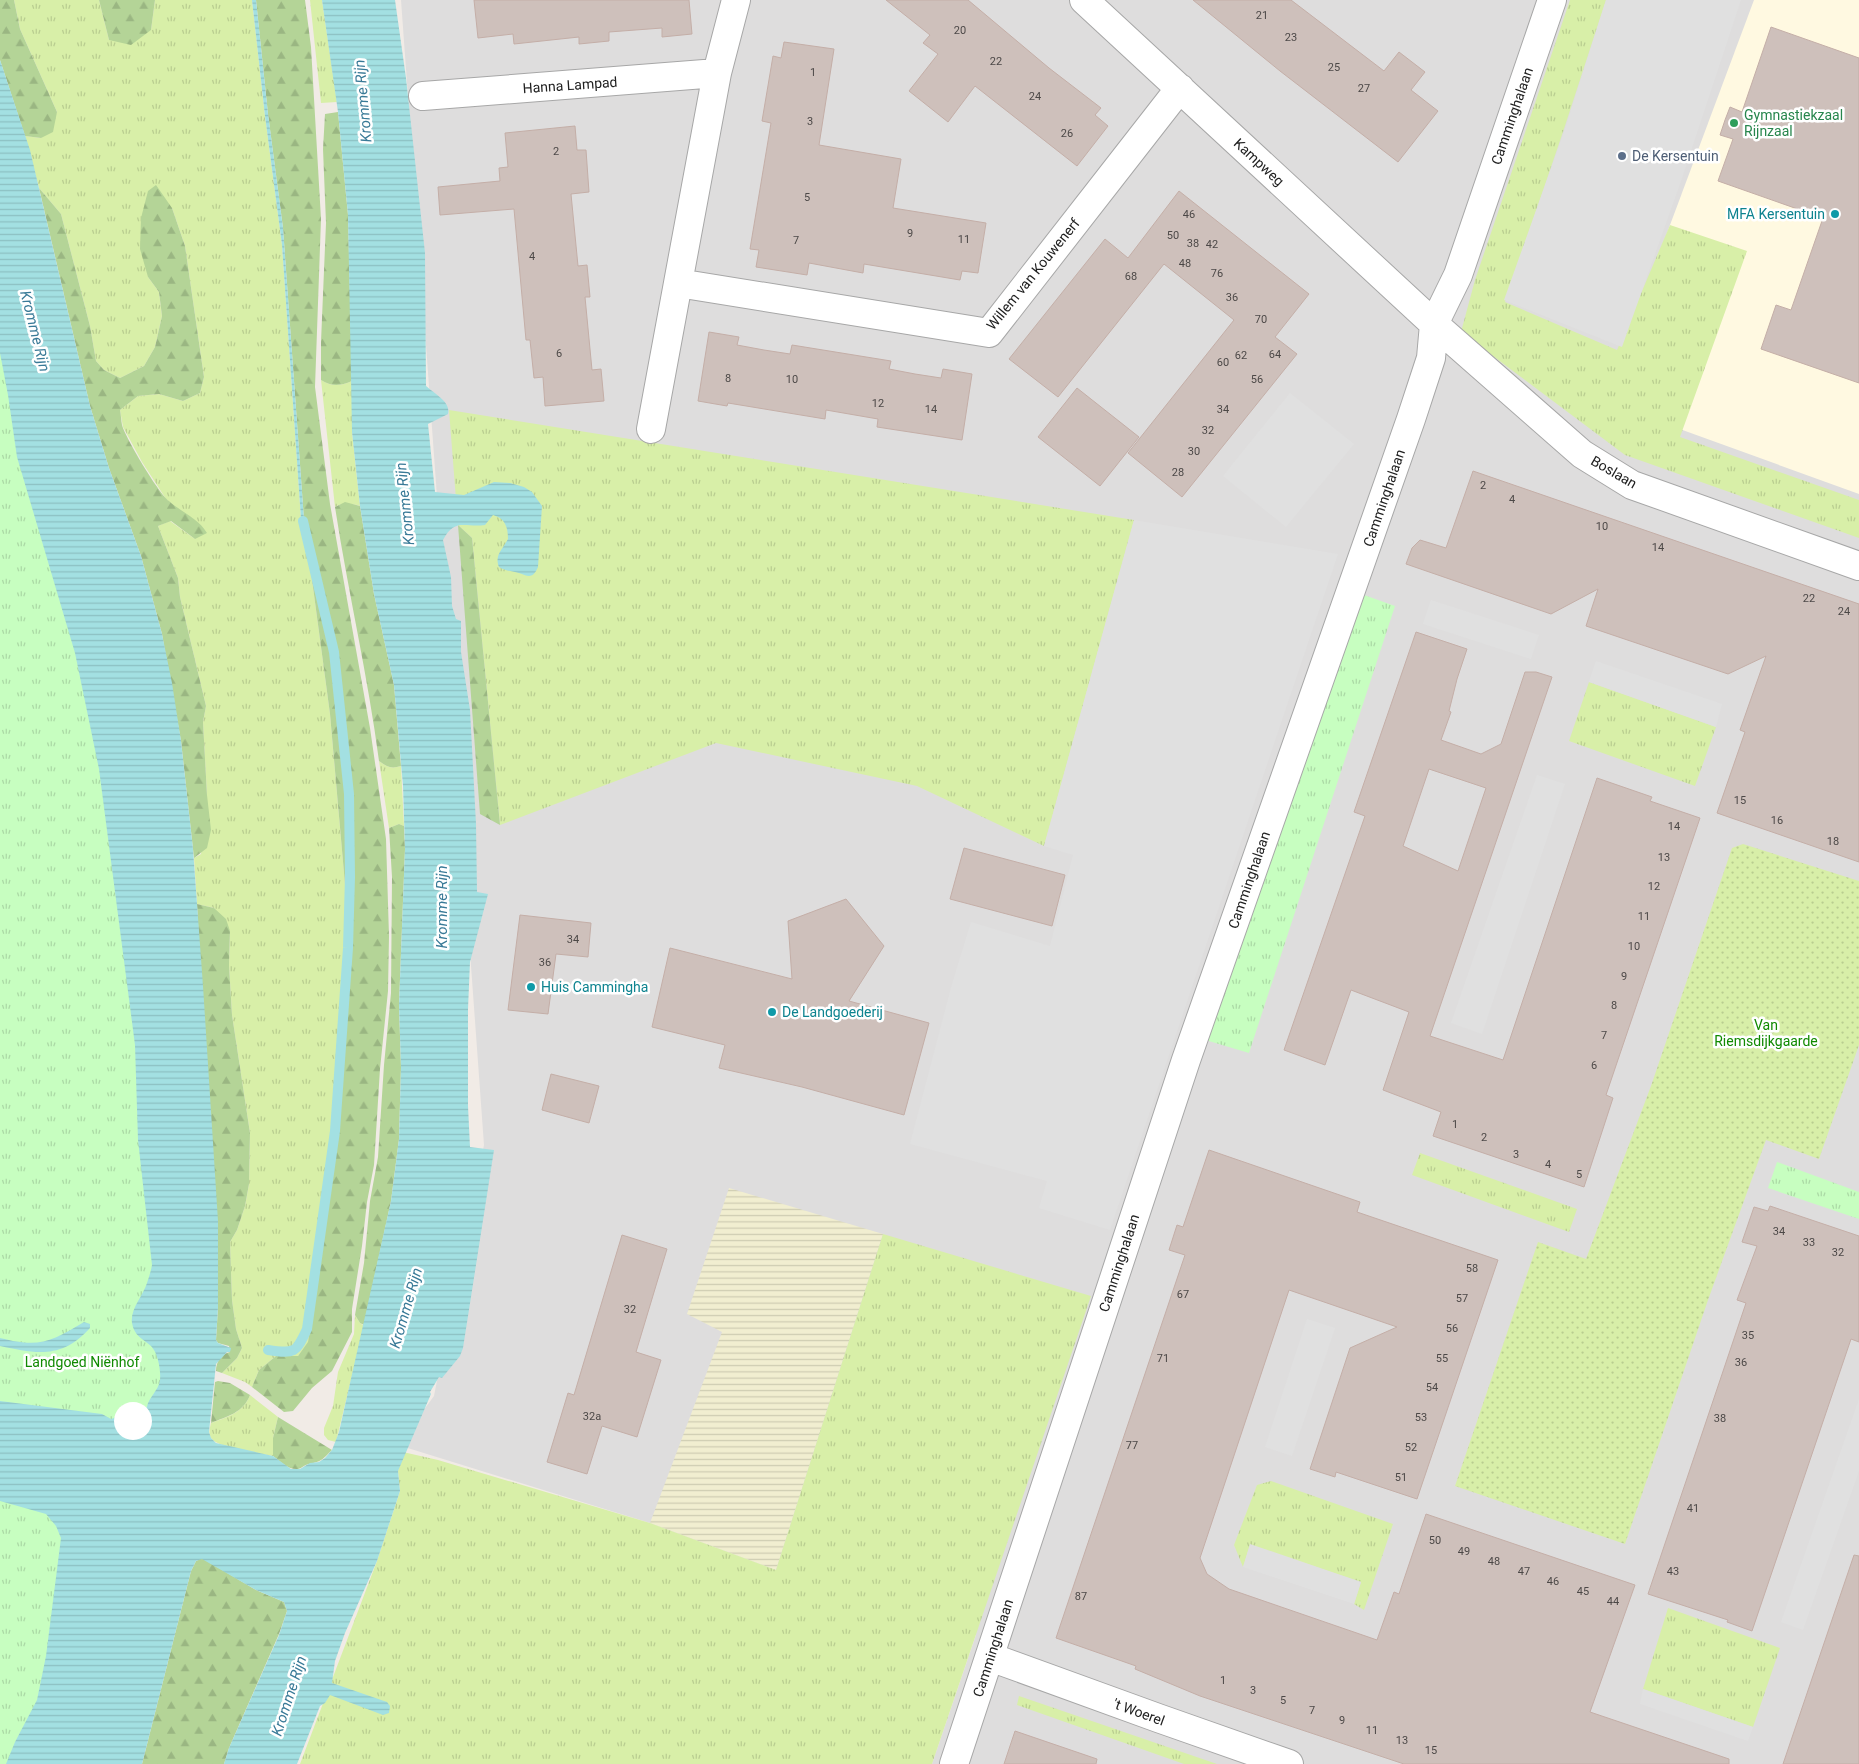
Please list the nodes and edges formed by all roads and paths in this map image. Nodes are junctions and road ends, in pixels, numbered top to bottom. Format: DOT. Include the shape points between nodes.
graph roads {
  1 [pos="736,0"];
  2 [pos="1084,0"];
  3 [pos="1552,0"];
  4 [pos="717,73"];
  5 [pos="1180,88"];
  6 [pos="423,96"];
  7 [pos="678,283"];
  8 [pos="1434,324"];
  9 [pos="651,429"];
  10 [pos="1859,566"];
  11 [pos="990,1656"];
  12 [pos="954,1764"];
  13 [pos="1289,1764"];
  1 -- 4 [label="street"];
  2 -- 5 [label="street, Kampweg"];
  3 -- 8 [label="street, Camminghalaan" via="1458,275"];
  4 -- 6 [label="street, Hanna Lampad"];
  4 -- 7 [label="street"];
  5 -- 7 [label="street, Willem van Kouwenerf" via="989,333"];
  5 -- 8 [label="street, Kampweg"];
  7 -- 9 [label="street"];
  8 -- 10 [label="street, Boslaan" via="1582,454 1632,485"];
  8 -- 11 [label="street, Camminghalaan" via="1431,358 1417,402 1186,1060"];
  11 -- 12 [label="street, Camminghalaan"];
  11 -- 13 [label="street, 't Woerel"];
}
